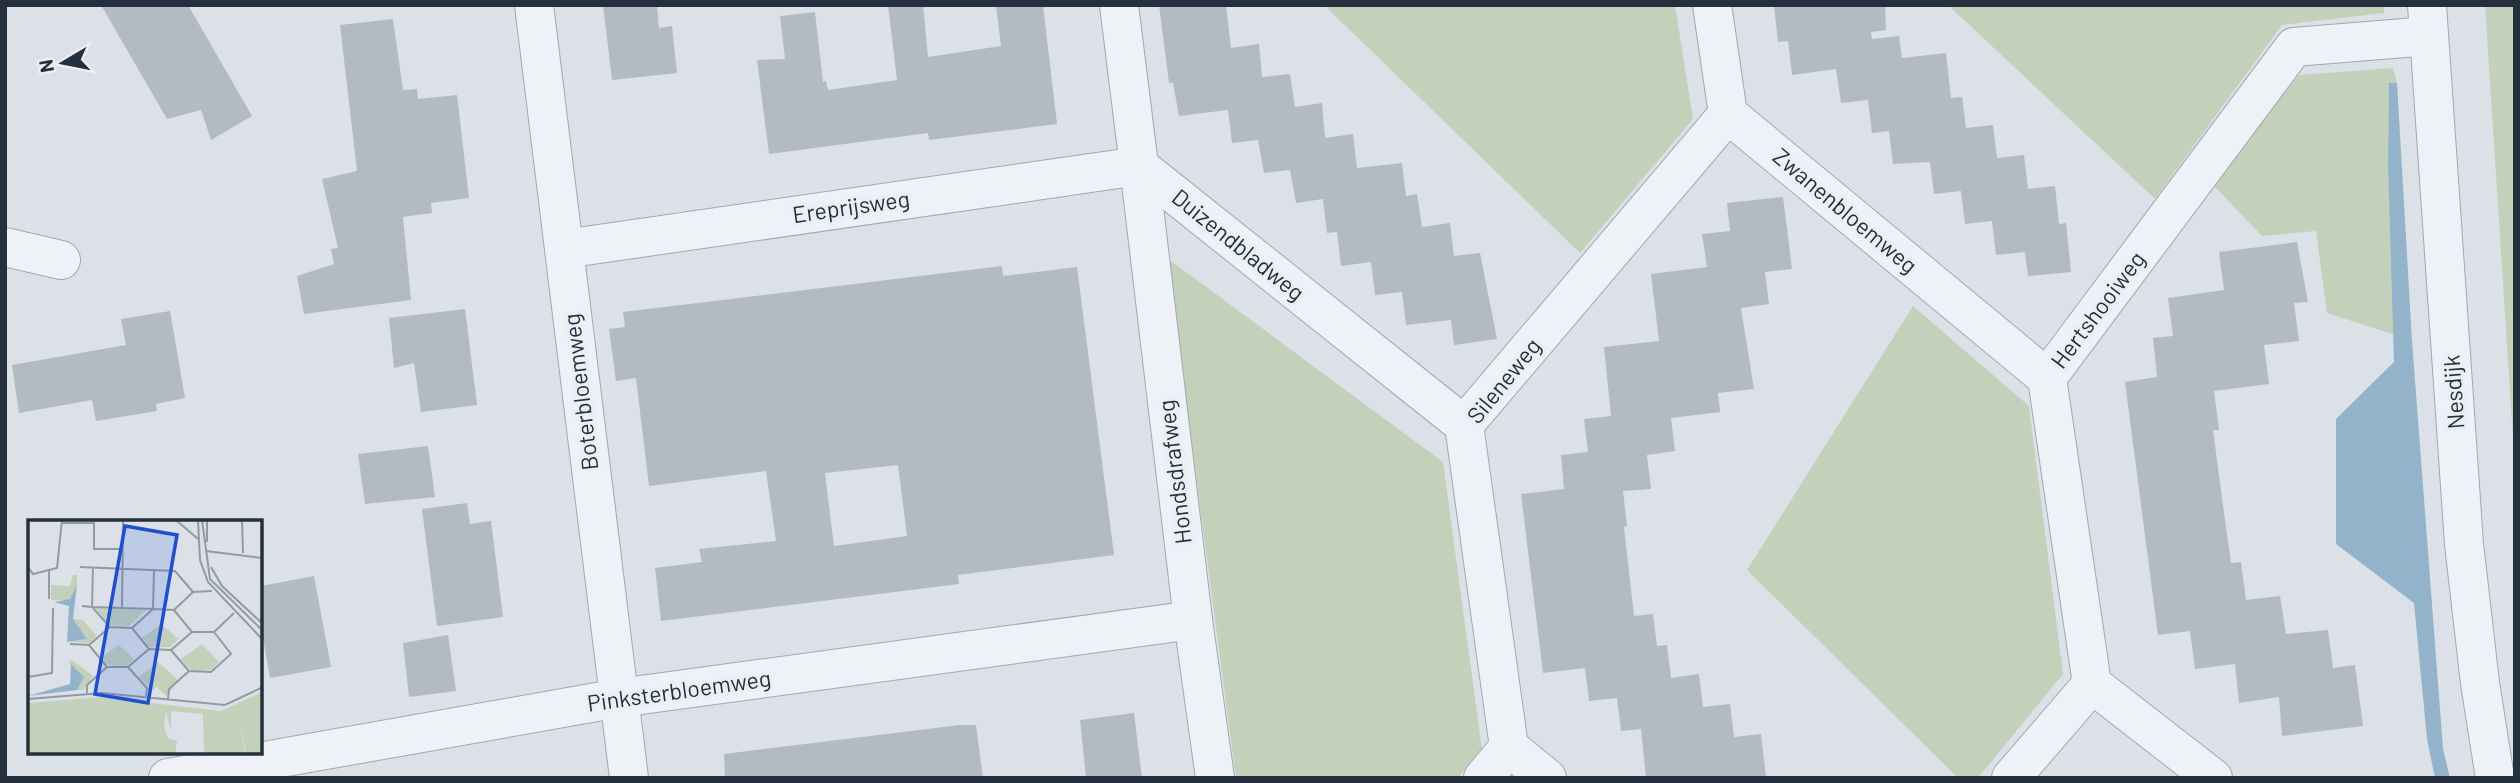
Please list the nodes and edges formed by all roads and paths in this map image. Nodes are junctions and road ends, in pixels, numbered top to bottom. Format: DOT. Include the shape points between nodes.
graph roads {
  1 [pos="534,5"];
  2 [pos="1119,5"];
  3 [pos="1712,5"];
  4 [pos="2428,21"];
  5 [pos="1728,114"];
  6 [pos="1139,166"];
  7 [pos="5,247"];
  8 [pos="564,249"];
  9 [pos="61,260"];
  10 [pos="2047,378"];
  11 [pos="1464,425"];
  12 [pos="1193,620"];
  13 [pos="2092,684"];
  14 [pos="618,698"];
  15 [pos="1508,747"];
  16 [pos="336,763"];
  17 [pos="167,778"];
  18 [pos="629,778"];
  19 [pos="1215,778"];
  20 [pos="1483,778"];
  21 [pos="1547,778"];
  22 [pos="2011,778"];
  23 [pos="2213,778"];
  24 [pos="2495,778"];
  1 -- 8 [label="street, Boterbloemweg"];
  2 -- 6 [label="street"];
  3 -- 5 [label="street"];
  4 -- 10 [label="street, Hertshooiweg" via="2294,47"];
  4 -- 24 [label="street, Nesdijk" via="2464,544"];
  5 -- 10 [label="street, Zwanenbloemweg"];
  5 -- 11 [label="street, Sileneweg"];
  6 -- 8 [label="street, Ereprijsweg"];
  6 -- 11 [label="street, Duizendbladweg"];
  6 -- 12 [label="street, Hondsdrafweg"];
  7 -- 9 [label="street"];
  8 -- 14 [label="street, Boterbloemweg"];
  10 -- 13 [label="street, Hertshooiweg"];
  11 -- 15 [label="street, Sileneweg"];
  12 -- 14 [label="street, Pinksterbloemweg"];
  12 -- 19 [label="street, Hondsdrafweg"];
  13 -- 22 [label="street"];
  13 -- 23 [label="street"];
  14 -- 16 [label="street, Pinksterbloemweg"];
  14 -- 18 [label="street, Boterbloemweg"];
  15 -- 20 [label="street"];
  15 -- 21 [label="street"];
  16 -- 17 [label="street, Pinksterbloemweg"];
}
